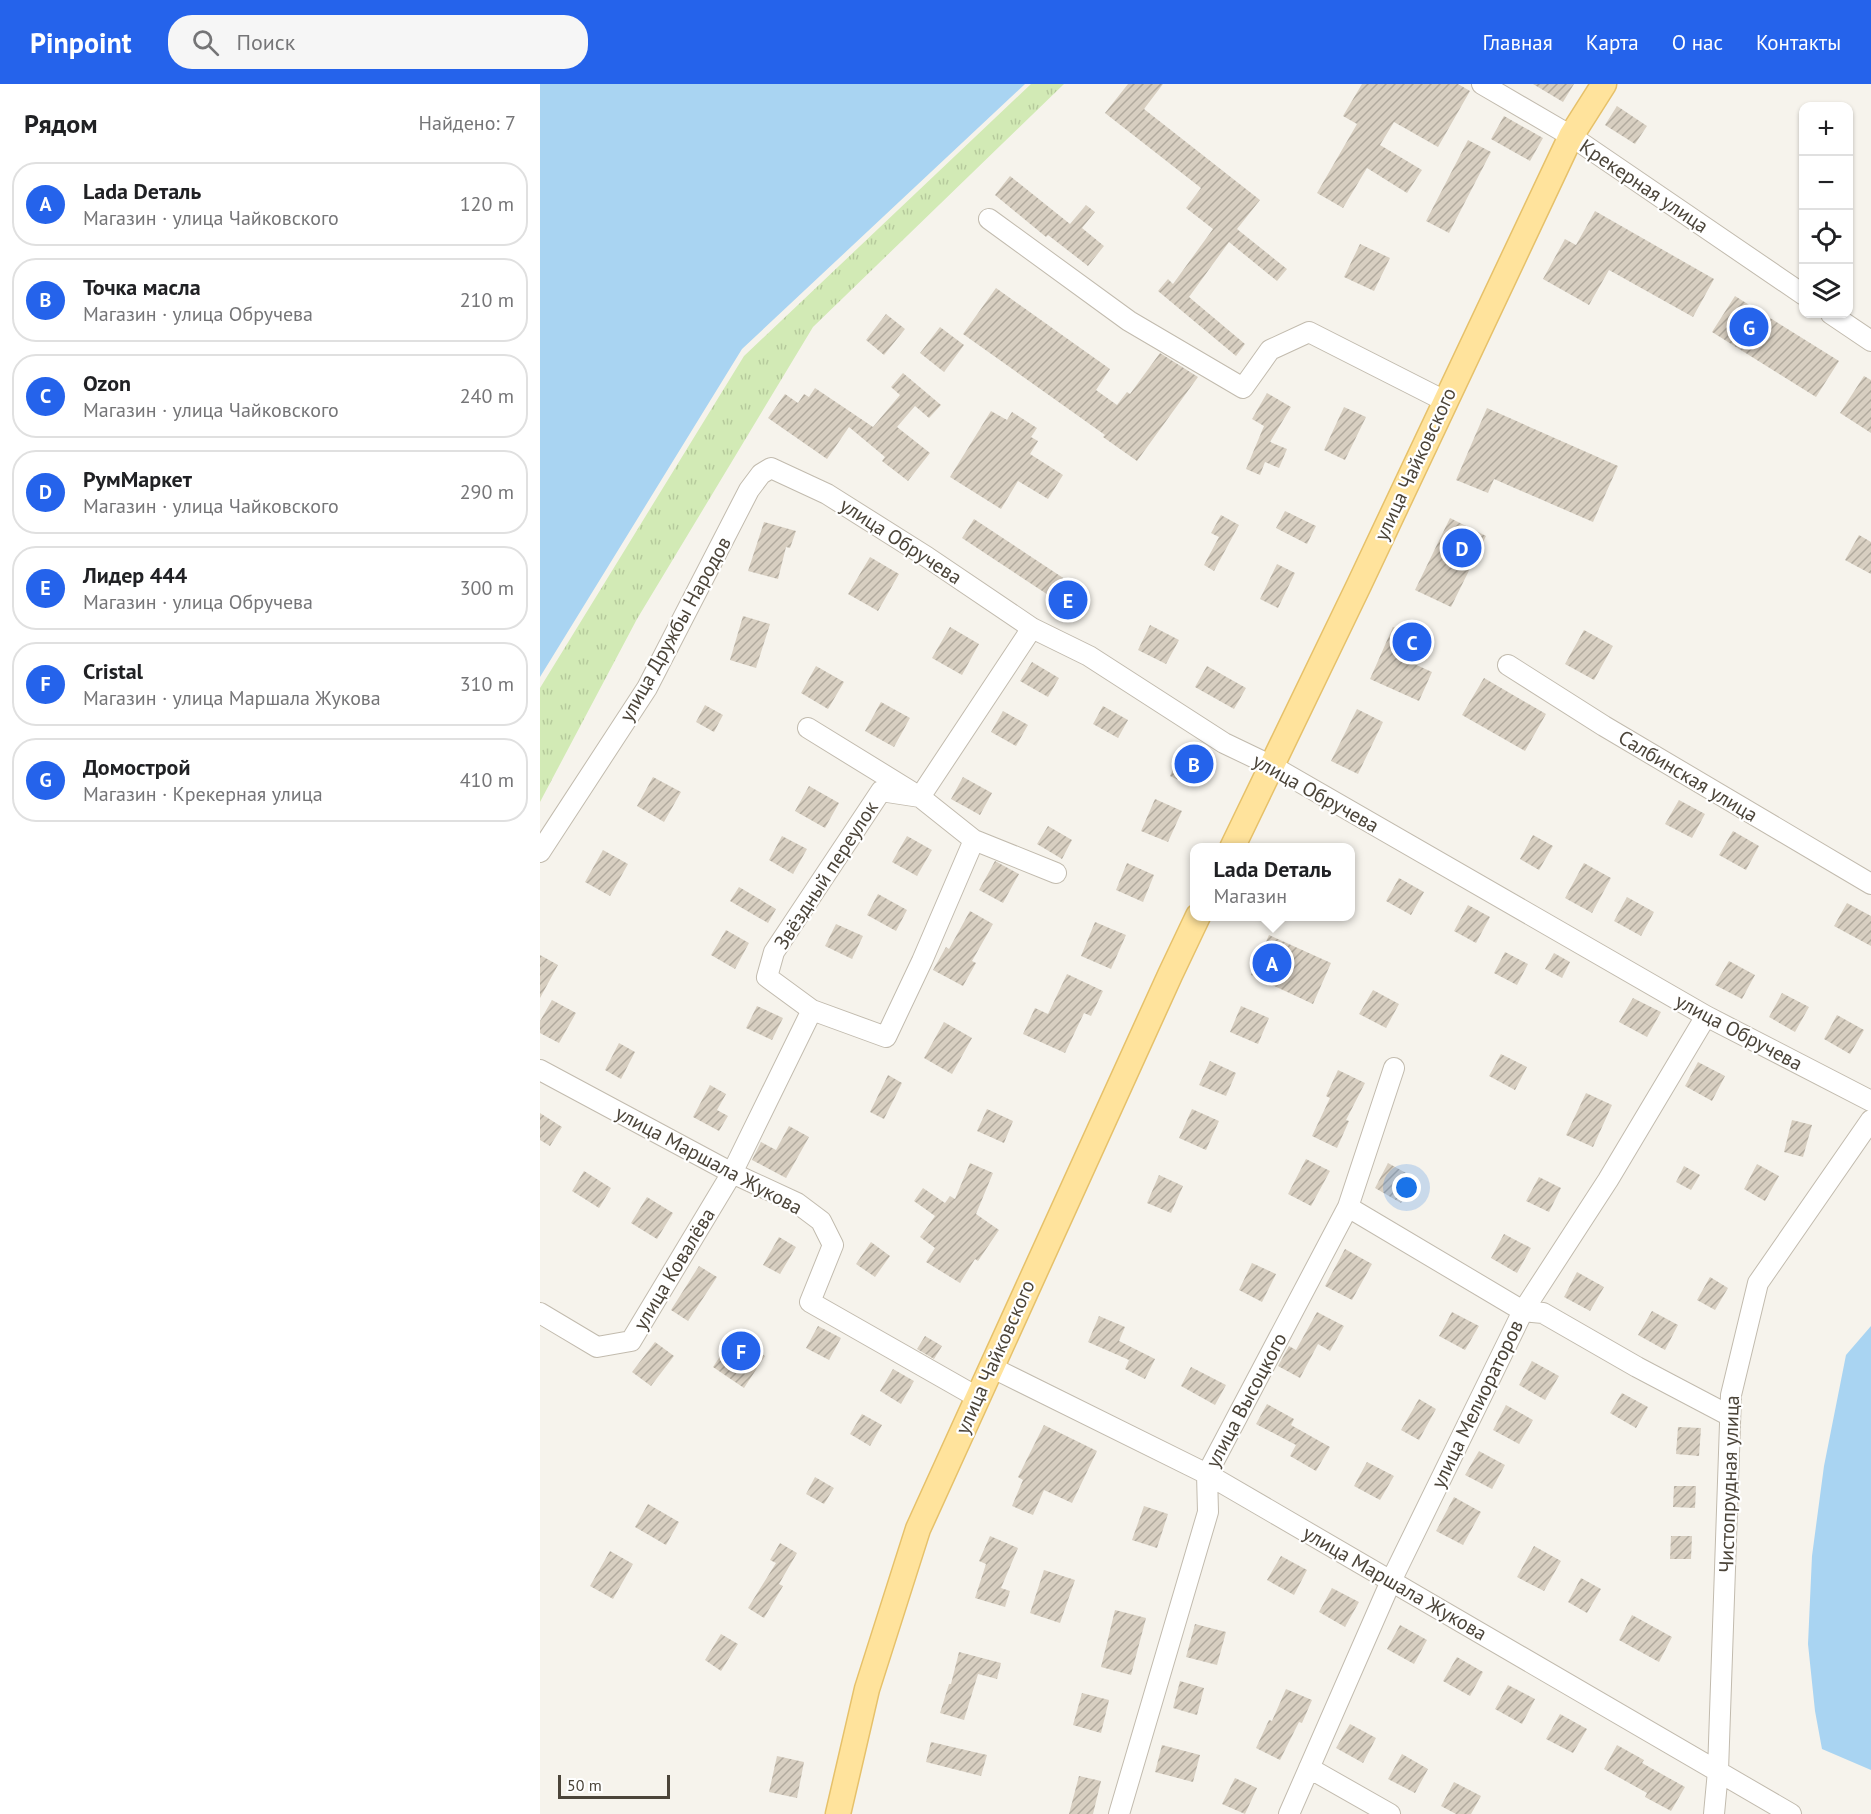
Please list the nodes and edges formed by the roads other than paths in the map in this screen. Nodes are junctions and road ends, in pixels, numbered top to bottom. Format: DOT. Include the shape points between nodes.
graph roads {
  1 [pos="1482,84"];
  2 [pos="1604,84"];
  3 [pos="1571,136"];
  4 [pos="990,219"];
  5 [pos="1799,292"];
  6 [pos="1837,318"];
  7 [pos="1871,341"];
  8 [pos="1445,401"];
  9 [pos="771,468"];
  10 [pos="1032,628"];
  11 [pos="1508,664"];
  12 [pos="808,729"];
  13 [pos="1272,766"];
  14 [pos="920,797"];
  15 [pos="974,840"];
  16 [pos="1234,843"];
  17 [pos="540,852"];
  18 [pos="1056,873"];
  19 [pos="1871,884"];
  20 [pos="1196,921"];
  21 [pos="812,1010"];
  22 [pos="1706,1016"];
  23 [pos="1394,1068"];
  24 [pos="540,1070"];
  25 [pos="1871,1101"];
  26 [pos="1871,1120"];
  27 [pos="732,1173"];
  28 [pos="1348,1207"];
  29 [pos="1523,1311"];
  30 [pos="540,1313"];
  31 [pos="991,1366"];
  32 [pos="977,1397"];
  33 [pos="1730,1416"];
  34 [pos="1207,1474"];
  35 [pos="1391,1581"];
  36 [pos="1309,1768"];
  37 [pos="1718,1771"];
  38 [pos="838,1814"];
  39 [pos="1119,1814"];
  40 [pos="1289,1814"];
  41 [pos="1390,1814"];
  42 [pos="1714,1814"];
  43 [pos="1791,1814"];
  1 -- 3 [label="street, Крекерная улица"];
  2 -- 3 [label="main road, улица Чайковского"];
  3 -- 5 [label="street, Крекерная улица"];
  3 -- 8 [label="main road, улица Чайковского"];
  4 -- 8 [label="street" via="1129,321 1243,388 1270,351 1309,332"];
  6 -- 7 [label="street"];
  8 -- 13 [label="main road, улица Чайковского"];
  9 -- 10 [label="street, улица Обручева" via="827,494"];
  9 -- 17 [label="street, улица Дружбы Народов" via="749,490 647,688"];
  10 -- 13 [label="street, улица Обручева" via="1089,656 1224,743"];
  10 -- 14 [label="street"];
  11 -- 19 [label="street, Салбинская улица" via="1604,726"];
  12 -- 14 [label="street, Звёздный переулок"];
  13 -- 16 [label="main road, улица Чайковского"];
  13 -- 22 [label="street, улица Обручева"];
  14 -- 15 [label="street, Звёздный переулок"];
  14 -- 21 [label="street, Звёздный переулок" via="881,791 774,952 767,977"];
  15 -- 18 [label="street, Звёздный переулок"];
  15 -- 21 [label="street, Звёздный переулок" via="886,1037"];
  20 -- 31 [label="main road, улица Чайковского"];
  21 -- 27 [label="street"];
  22 -- 25 [label="street, улица Обручева"];
  22 -- 29 [label="street, улица Мелиораторов" via="1608,1180"];
  23 -- 28 [label="street, улица Высоцкого"];
  24 -- 27 [label="street, улица Маршала Жукова"];
  26 -- 33 [label="street, Чистопрудная улица" via="1758,1283 1731,1395"];
  27 -- 30 [label="street, улица Ковалёва" via="631,1341 597,1347"];
  27 -- 32 [label="street, улица Маршала Жукова" via="797,1203 821,1221 833,1245 810,1302"];
  28 -- 29 [label="street"];
  28 -- 34 [label="street, улица Высоцкого"];
  29 -- 33 [label="street" via="1543,1313"];
  29 -- 35 [label="street, улица Мелиораторов"];
  31 -- 32 [label="main road, улица Чайковского"];
  31 -- 34 [label="street, улица Маршала Жукова"];
  32 -- 38 [label="main road, улица Чайковского" via="918,1528 867,1689"];
  33 -- 37 [label="street, Чистопрудная улица"];
  34 -- 35 [label="street, улица Маршала Жукова"];
  34 -- 39 [label="street, улица Высоцкого" via="1208,1512"];
  35 -- 36 [label="street, улица Мелиораторов"];
  35 -- 37 [label="street, улица Маршала Жукова"];
  36 -- 40 [label="street, улица Мелиораторов"];
  36 -- 41 [label="street"];
  37 -- 42 [label="street, Чистопрудная улица"];
  37 -- 43 [label="street, улица Маршала Жукова"];
}
